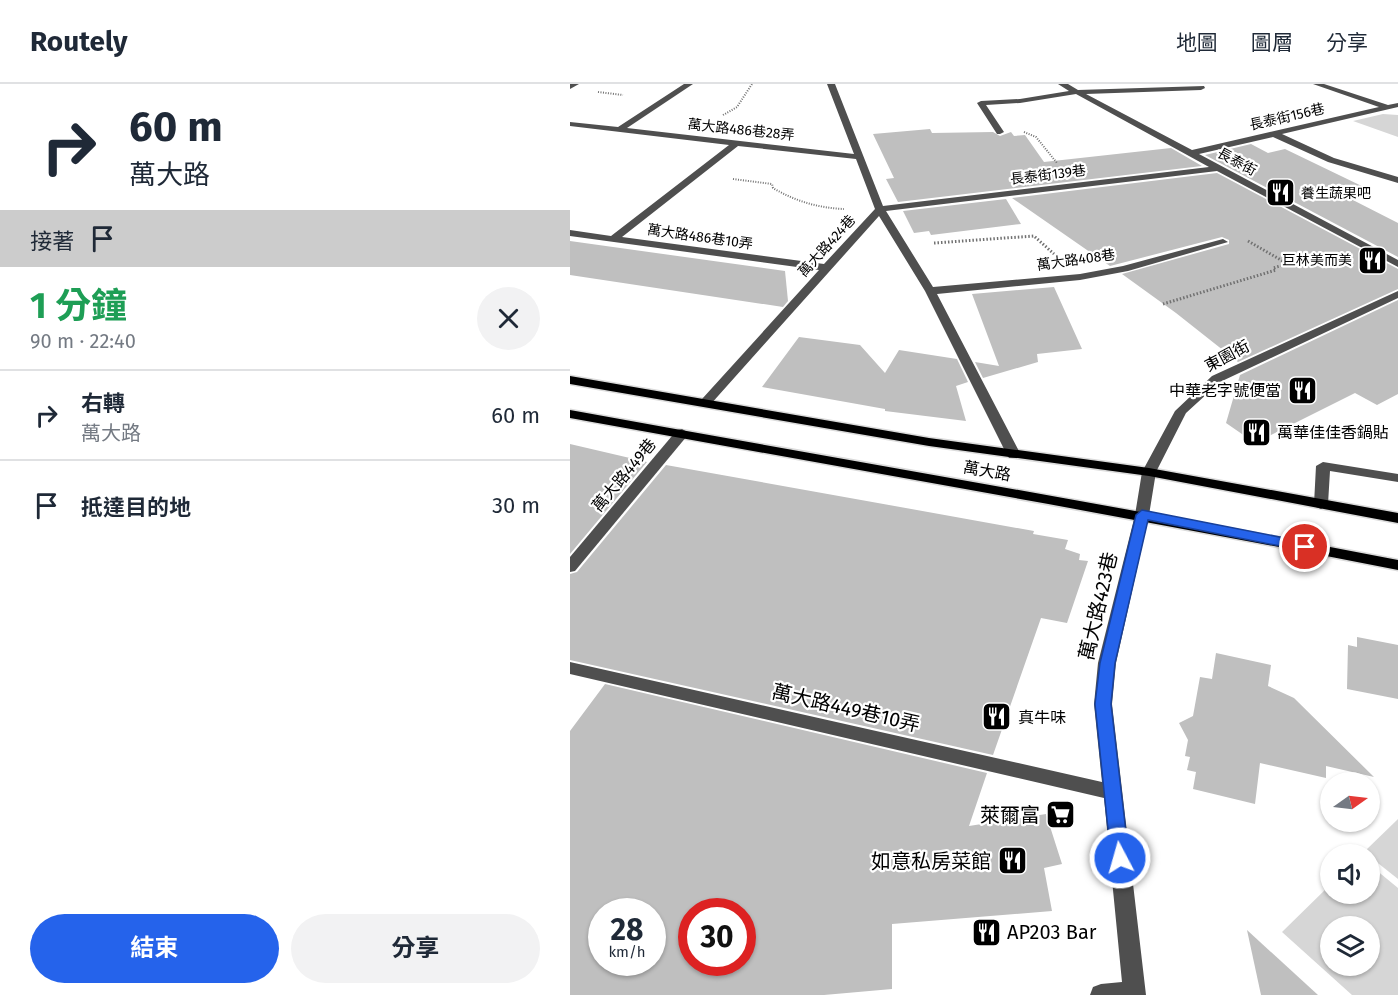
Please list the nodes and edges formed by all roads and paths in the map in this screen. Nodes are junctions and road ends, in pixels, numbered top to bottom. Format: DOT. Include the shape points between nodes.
graph roads {
  1 [pos="575,84"];
  2 [pos="689,84"];
  3 [pos="831,84"];
  4 [pos="1062,84"];
  5 [pos="1317,84"];
  6 [pos="570,87"];
  7 [pos="1201,88"];
  8 [pos="594,92"];
  9 [pos="1077,92"];
  10 [pos="665,99"];
  11 [pos="1398,105"];
  12 [pos="1388,108"];
  13 [pos="1398,111"];
  14 [pos="570,124"];
  15 [pos="619,130"];
  16 [pos="1000,132"];
  17 [pos="1274,134"];
  18 [pos="736,143"];
  19 [pos="1191,153"];
  20 [pos="860,157"];
  21 [pos="1219,168"];
  22 [pos="696,175"];
  23 [pos="1398,180"];
  24 [pos="1077,186"];
  25 [pos="880,209"];
  26 [pos="570,233"];
  27 [pos="613,239"];
  28 [pos="1223,242"];
  29 [pos="1238,243"];
  30 [pos="1358,243"];
  31 [pos="903,245"];
  32 [pos="1288,264"];
  33 [pos="1398,264"];
  34 [pos="827,268"];
  35 [pos="1080,277"];
  36 [pos="930,291"];
  37 [pos="1398,294"];
  38 [pos="1163,304"];
  39 [pos="570,380"];
  40 [pos="706,402"];
  41 [pos="570,414"];
  42 [pos="682,434"];
  43 [pos="1014,455"];
  44 [pos="1149,472"];
  45 [pos="1398,478"];
  46 [pos="1321,504"];
  47 [pos="1142,515"];
  48 [pos="1398,518"];
  49 [pos="1398,565"];
  50 [pos="570,567"];
  51 [pos="570,668"];
  52 [pos="1112,792"];
  53 [pos="1135,993"];
  54 [pos="1101,995"];
  1 -- 6 [label="street"];
  2 -- 10 [label="street"];
  3 -- 20 [label="street"];
  4 -- 9 [label="street, 長泰街"];
  5 -- 12 [label="street"];
  7 -- 9 [label="street"];
  8 -- 10 [label="path"];
  9 -- 16 [label="street" via="981,103"];
  9 -- 19 [label="street, 長泰街"];
  10 -- 15 [label="street"];
  11 -- 12 [label="street, 長泰街156巷"];
  12 -- 13 [label="street"];
  12 -- 17 [label="street, 長泰街156巷"];
  14 -- 15 [label="street, 萬大路486巷28弄"];
  15 -- 18 [label="street, 萬大路486巷28弄"];
  16 -- 24 [label="path" via="1022,130 1036,137"];
  17 -- 19 [label="street, 長泰街156巷"];
  17 -- 23 [label="street" via="1331,160"];
  18 -- 20 [label="street, 萬大路486巷28弄"];
  18 -- 22 [label="street"];
  19 -- 21 [label="street, 長泰街"];
  20 -- 25 [label="street"];
  21 -- 24 [label="street, 長泰街139巷"];
  21 -- 30 [label="street, 長泰街"];
  22 -- 25 [label="path" via="772,184 786,197 833,209"];
  22 -- 27 [label="street"];
  24 -- 25 [label="street, 長泰街139巷"];
  25 -- 31 [label="street"];
  25 -- 34 [label="street, 萬大路424巷"];
  26 -- 27 [label="street, 萬大路486巷10弄"];
  27 -- 34 [label="street, 萬大路486巷10弄"];
  28 -- 35 [label="street, 萬大路408巷"];
  29 -- 32 [label="path" via="1248,241"];
  30 -- 32 [label="path"];
  30 -- 33 [label="street, 長泰街"];
  31 -- 35 [label="path" via="1034,236"];
  31 -- 36 [label="street"];
  32 -- 38 [label="path"];
  34 -- 40 [label="street, 萬大路424巷"];
  35 -- 36 [label="street, 萬大路408巷"];
  36 -- 43 [label="street"];
  37 -- 44 [label="street, 東園街" via="1216,379 1181,411"];
  39 -- 40 [label="main road, 萬大路"];
  40 -- 43 [label="main road, 萬大路"];
  41 -- 42 [label="main road, 萬大路"];
  42 -- 47 [label="main road, 萬大路"];
  42 -- 50 [label="street, 萬大路449巷"];
  43 -- 44 [label="main road, 萬大路"];
  44 -- 46 [label="main road, 萬大路"];
  44 -- 47 [label="street, 東園街"];
  45 -- 46 [label="street" via="1323,466"];
  46 -- 48 [label="main road, 萬大路"];
  47 -- 49 [label="main road, 萬大路"];
  47 -- 52 [label="street, 萬大路423巷" via="1107,663 1103,704"];
  51 -- 52 [label="street, 萬大路449巷10弄"];
  52 -- 53 [label="street, 萬大路423巷"];
  53 -- 54 [label="street"];
}
